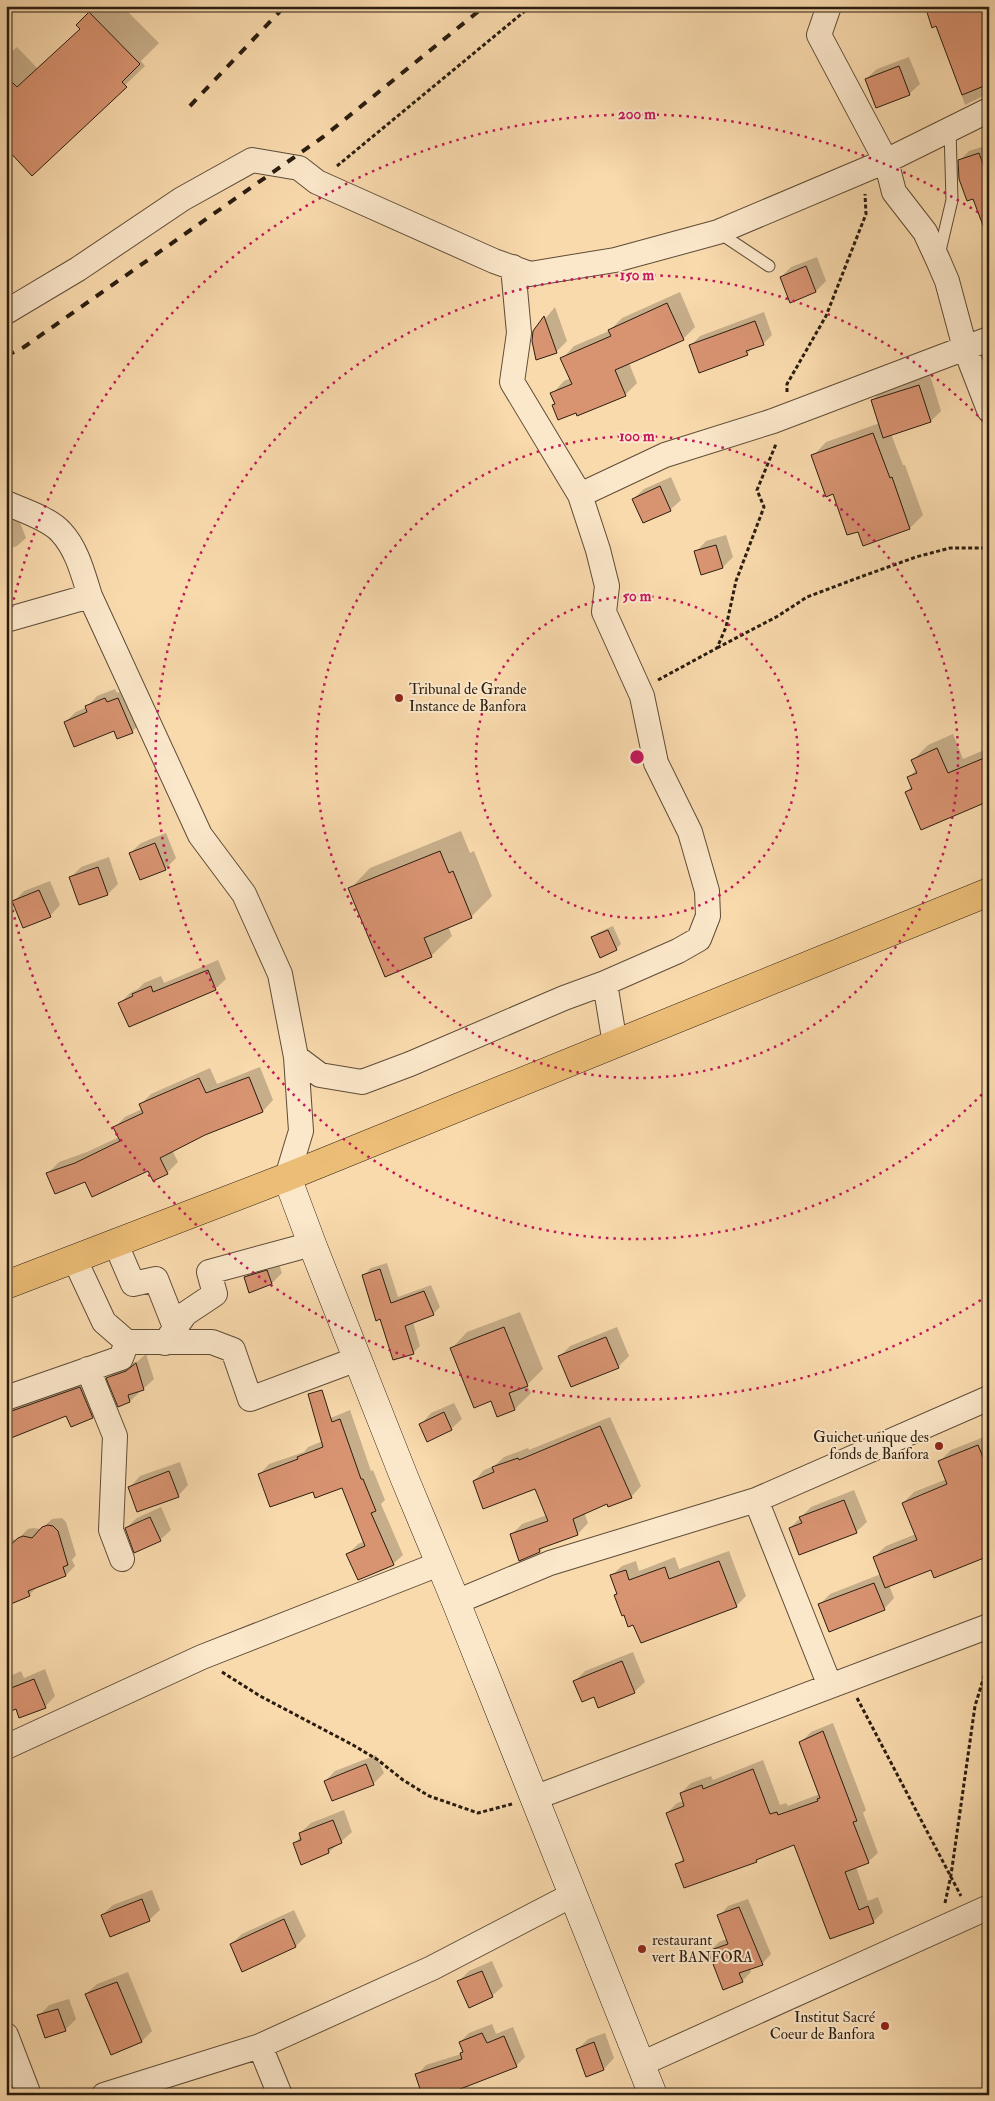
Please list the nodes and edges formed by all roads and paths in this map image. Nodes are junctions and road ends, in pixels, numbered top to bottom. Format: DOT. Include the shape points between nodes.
graph roads {
  1 [pos="531,6"];
  2 [pos="829,6"];
  3 [pos="989,110"];
  4 [pos="950,130"];
  5 [pos="886,161"];
  6 [pos="317,182"];
  7 [pos="718,232"];
  8 [pos="938,260"];
  9 [pos="769,266"];
  10 [pos="513,268"];
  11 [pos="6,312"];
  12 [pos="989,339"];
  13 [pos="965,348"];
  14 [pos="989,410"];
  15 [pos="787,415"];
  16 [pos="580,495"];
  17 [pos="6,503"];
  18 [pos="989,548"];
  19 [pos="90,596"];
  20 [pos="6,620"];
  21 [pos="717,648"];
  22 [pos="643,702"];
  23 [pos="989,892"];
  24 [pos="605,983"];
  25 [pos="615,1044"];
  26 [pos="296,1057"];
  27 [pos="287,1177"];
  28 [pos="115,1242"];
  29 [pos="312,1244"];
  30 [pos="74,1258"];
  31 [pos="6,1285"];
  32 [pos="170,1335"];
  33 [pos="127,1342"];
  34 [pos="357,1359"];
  35 [pos="88,1369"];
  36 [pos="6,1398"];
  37 [pos="989,1398"];
  38 [pos="756,1500"];
  39 [pos="122,1560"];
  40 [pos="439,1564"];
  41 [pos="456,1602"];
  42 [pos="989,1626"];
  43 [pos="202,1657"];
  44 [pos="989,1660"];
  45 [pos="839,1683"];
  46 [pos="6,1747"];
  47 [pos="534,1798"];
  48 [pos="951,1875"];
  49 [pos="574,1894"];
  50 [pos="989,1907"];
  51 [pos="939,1929"];
  52 [pos="6,2035"];
  53 [pos="260,2046"];
  54 [pos="641,2064"];
  55 [pos="29,2095"];
  56 [pos="104,2095"];
  57 [pos="280,2095"];
  58 [pos="653,2095"];
  1 -- 6 [label="path"];
  2 -- 5 [label="street" via="819,35"];
  3 -- 4 [label="street"];
  4 -- 5 [label="street"];
  4 -- 8 [label="lane" via="952,200"];
  5 -- 7 [label="street"];
  5 -- 8 [label="street" via="894,192 925,232"];
  5 -- 15 [label="path" via="869,180 865,192 866,214 826,316 787,384"];
  6 -- 10 [label="street"];
  6 -- 11 [label="street" via="299,168 252,160 182,199 78,269"];
  7 -- 9 [label="lane"];
  7 -- 10 [label="street" via="615,260 530,274"];
  8 -- 13 [label="street"];
  10 -- 16 [label="street" via="519,333 512,382"];
  12 -- 13 [label="street"];
  13 -- 14 [label="street"];
  13 -- 15 [label="street"];
  15 -- 16 [label="street" via="665,455"];
  15 -- 21 [label="path" via="757,490 764,507 736,581 726,627"];
  16 -- 22 [label="street" via="606,586 604,612"];
  17 -- 19 [label="street" via="60,531 76,554"];
  18 -- 21 [label="path" via="950,548 863,576 807,597"];
  19 -- 20 [label="street"];
  19 -- 26 [label="street" via="200,835 244,894 276,965"];
  21 -- 22 [label="path" via="656,680"];
  22 -- 24 [label="street" via="656,763 690,832 707,890 708,916 699,939"];
  23 -- 25 [label="highway"];
  24 -- 25 [label="street"];
  24 -- 26 [label="street" via="362,1082 320,1075"];
  25 -- 27 [label="highway"];
  26 -- 27 [label="street" via="301,1131"];
  27 -- 28 [label="highway"];
  27 -- 29 [label="main road"];
  28 -- 30 [label="highway"];
  28 -- 32 [label="street" via="133,1284 156,1279"];
  29 -- 32 [label="street" via="209,1272 215,1294 185,1314"];
  29 -- 34 [label="main road"];
  30 -- 31 [label="highway"];
  30 -- 33 [label="street" via="104,1322"];
  32 -- 33 [label="street"];
  32 -- 34 [label="street" via="212,1342 233,1350 250,1399"];
  33 -- 35 [label="street" via="121,1358"];
  34 -- 40 [label="main road"];
  35 -- 36 [label="street"];
  35 -- 39 [label="street" via="115,1436 111,1530"];
  37 -- 38 [label="street"];
  38 -- 41 [label="street" via="550,1563"];
  38 -- 45 [label="street"];
  40 -- 41 [label="main road"];
  40 -- 43 [label="street"];
  41 -- 47 [label="main road"];
  42 -- 45 [label="street"];
  43 -- 46 [label="street"];
  43 -- 47 [label="path" via="260,1696 378,1760 429,1796 478,1813"];
  44 -- 48 [label="path" via="975,1706"];
  45 -- 47 [label="street"];
  45 -- 48 [label="path"];
  47 -- 49 [label="main road"];
  48 -- 51 [label="path"];
  49 -- 53 [label="street" via="432,1968"];
  49 -- 54 [label="main road"];
  50 -- 51 [label="street"];
  51 -- 54 [label="street"];
  52 -- 55 [label="street"];
  53 -- 56 [label="street"];
  53 -- 57 [label="street"];
  54 -- 58 [label="main road"];
}
